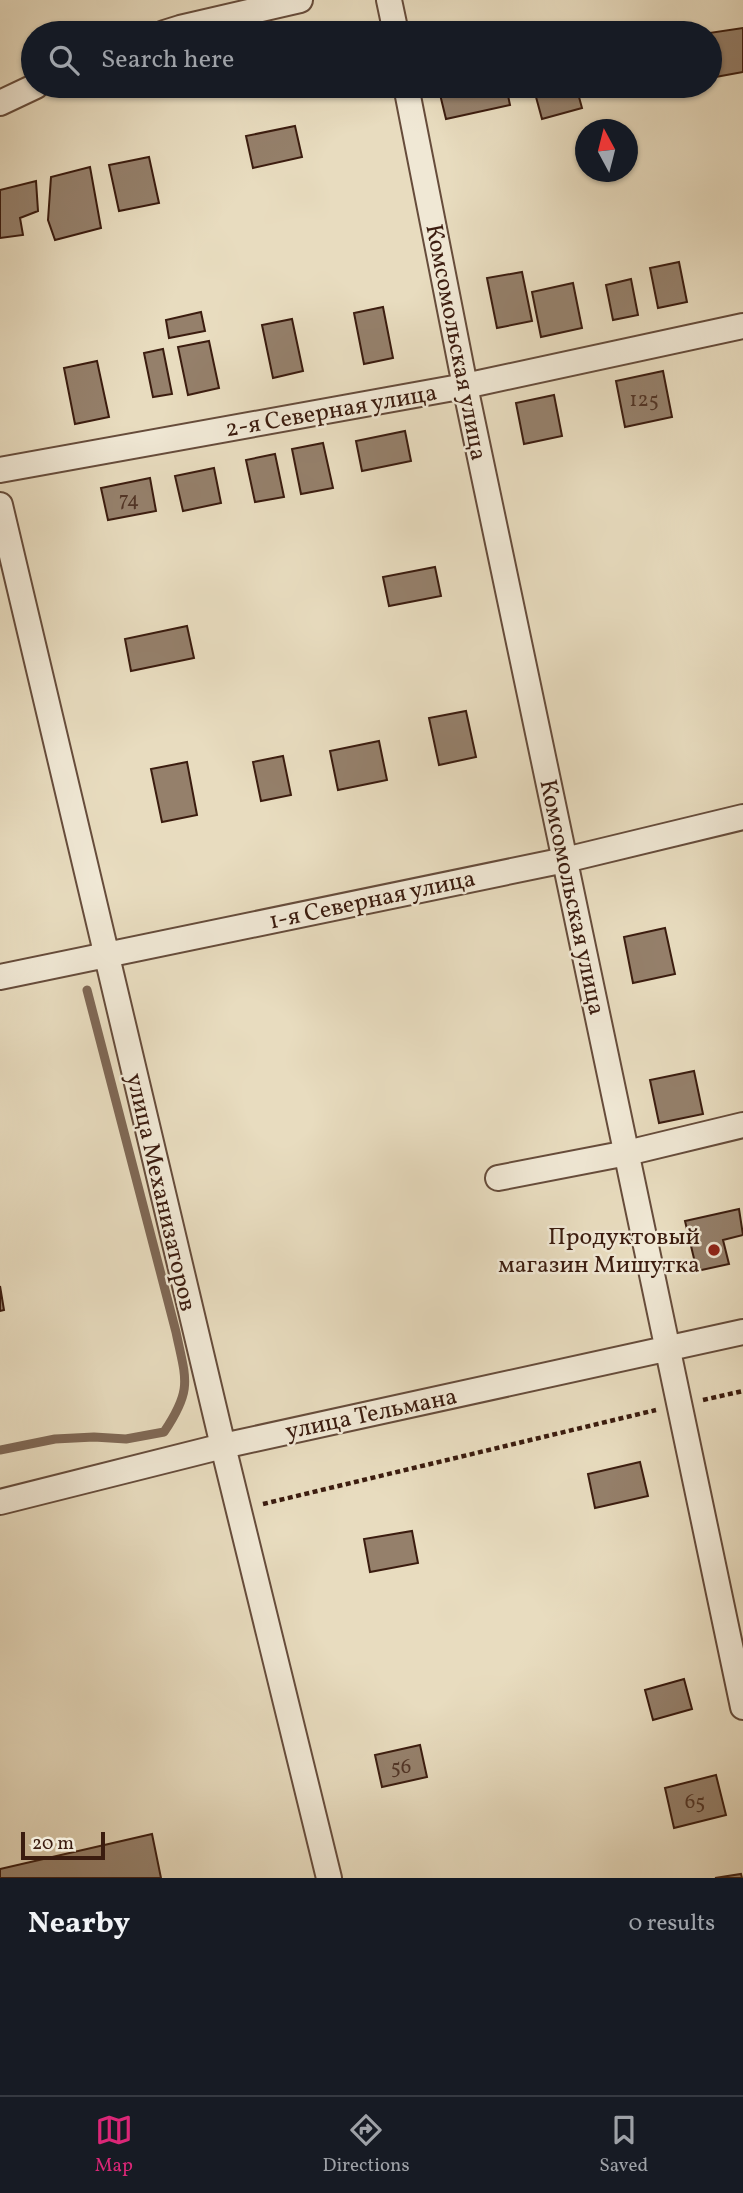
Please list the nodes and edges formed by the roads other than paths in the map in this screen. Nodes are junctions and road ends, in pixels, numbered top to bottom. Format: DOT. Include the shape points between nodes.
graph roads {
  1 [pos="300,0"];
  2 [pos="389,0"];
  3 [pos="207,21"];
  4 [pos="393,21"];
  5 [pos="21,93"];
  6 [pos="408,98"];
  7 [pos="0,103"];
  8 [pos="743,326"];
  9 [pos="465,386"];
  10 [pos="0,470"];
  11 [pos="0,505"];
  12 [pos="743,817"];
  13 [pos="565,860"];
  14 [pos="106,954"];
  15 [pos="0,977"];
  16 [pos="743,1125"];
  17 [pos="627,1153"];
  18 [pos="498,1178"];
  19 [pos="743,1332"];
  20 [pos="668,1348"];
  21 [pos="223,1446"];
  22 [pos="0,1502"];
  23 [pos="743,1707"];
  24 [pos="329,1878"];
  1 -- 3 [label="street"];
  2 -- 4 [label="street"];
  5 -- 7 [label="street"];
  6 -- 9 [label="street, Комсомольская улица"];
  8 -- 9 [label="street, 2-я Северная улица"];
  9 -- 10 [label="street, 2-я Северная улица"];
  9 -- 13 [label="street, Комсомольская улица"];
  11 -- 14 [label="street, улица Механизаторов"];
  12 -- 13 [label="street, 1-я Северная улица"];
  13 -- 14 [label="street, 1-я Северная улица"];
  13 -- 17 [label="street, Комсомольская улица"];
  14 -- 15 [label="street, 1-я Северная улица"];
  14 -- 21 [label="street, улица Механизаторов"];
  16 -- 17 [label="street"];
  17 -- 18 [label="street"];
  17 -- 20 [label="street, Комсомольская улица"];
  19 -- 20 [label="street, улица Тельмана"];
  20 -- 21 [label="street, улица Тельмана"];
  20 -- 23 [label="street, Комсомольская улица"];
  21 -- 22 [label="street, улица Тельмана"];
  21 -- 24 [label="street, улица Механизаторов"];
}
